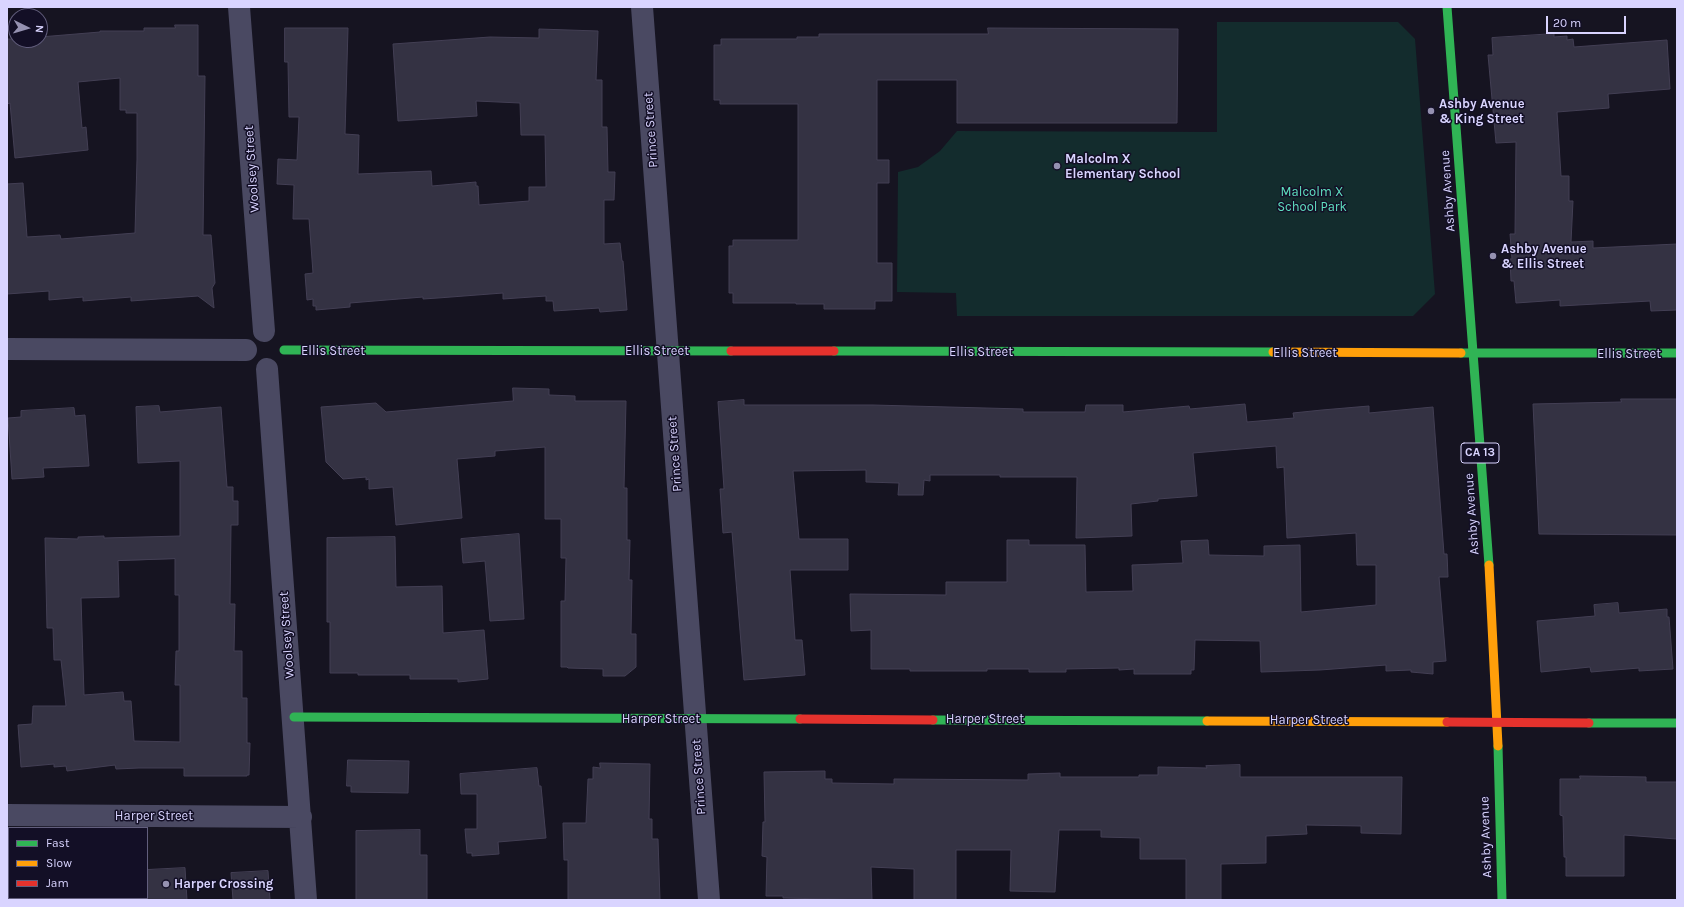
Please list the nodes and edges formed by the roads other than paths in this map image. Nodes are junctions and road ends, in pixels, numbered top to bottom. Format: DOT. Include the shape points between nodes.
graph roads {
  1 [pos="239,7"];
  2 [pos="642,7"];
  3 [pos="1447,7"];
  4 [pos="264,331"];
  5 [pos="7,349"];
  6 [pos="246,350"];
  7 [pos="284,350"];
  8 [pos="667,351"];
  9 [pos="1473,353"];
  10 [pos="1677,354"];
  11 [pos="267,369"];
  12 [pos="294,717"];
  13 [pos="695,719"];
  14 [pos="1497,722"];
  15 [pos="1677,722"];
  16 [pos="7,815"];
  17 [pos="301,817"];
  18 [pos="306,900"];
  19 [pos="709,900"];
  20 [pos="1502,900"];
  1 -- 4 [label="street, Woolsey Street"];
  2 -- 8 [label="street, Prince Street"];
  3 -- 9 [label="street, Ashby Avenue / CA 13"];
  4 -- 6 [label="street" via="249,339"];
  4 -- 7 [label="street" via="276,334"];
  5 -- 6 [label="street"];
  6 -- 11 [label="street" via="254,366"];
  7 -- 8 [label="street, Ellis Street"];
  7 -- 11 [label="street" via="281,361"];
  8 -- 9 [label="street, Ellis Street"];
  8 -- 13 [label="street, Prince Street"];
  9 -- 10 [label="street, Ellis Street"];
  9 -- 14 [label="street, Ashby Avenue / CA 13"];
  11 -- 12 [label="street, Woolsey Street"];
  12 -- 13 [label="street, Harper Street"];
  12 -- 17 [label="street, Woolsey Street"];
  13 -- 14 [label="street, Harper Street"];
  13 -- 19 [label="street, Prince Street"];
  14 -- 15 [label="street, Harper Street"];
  14 -- 20 [label="street, Ashby Avenue / CA 13" via="1498,850"];
  16 -- 17 [label="street, Harper Street"];
  17 -- 18 [label="street, Woolsey Street"];
}
